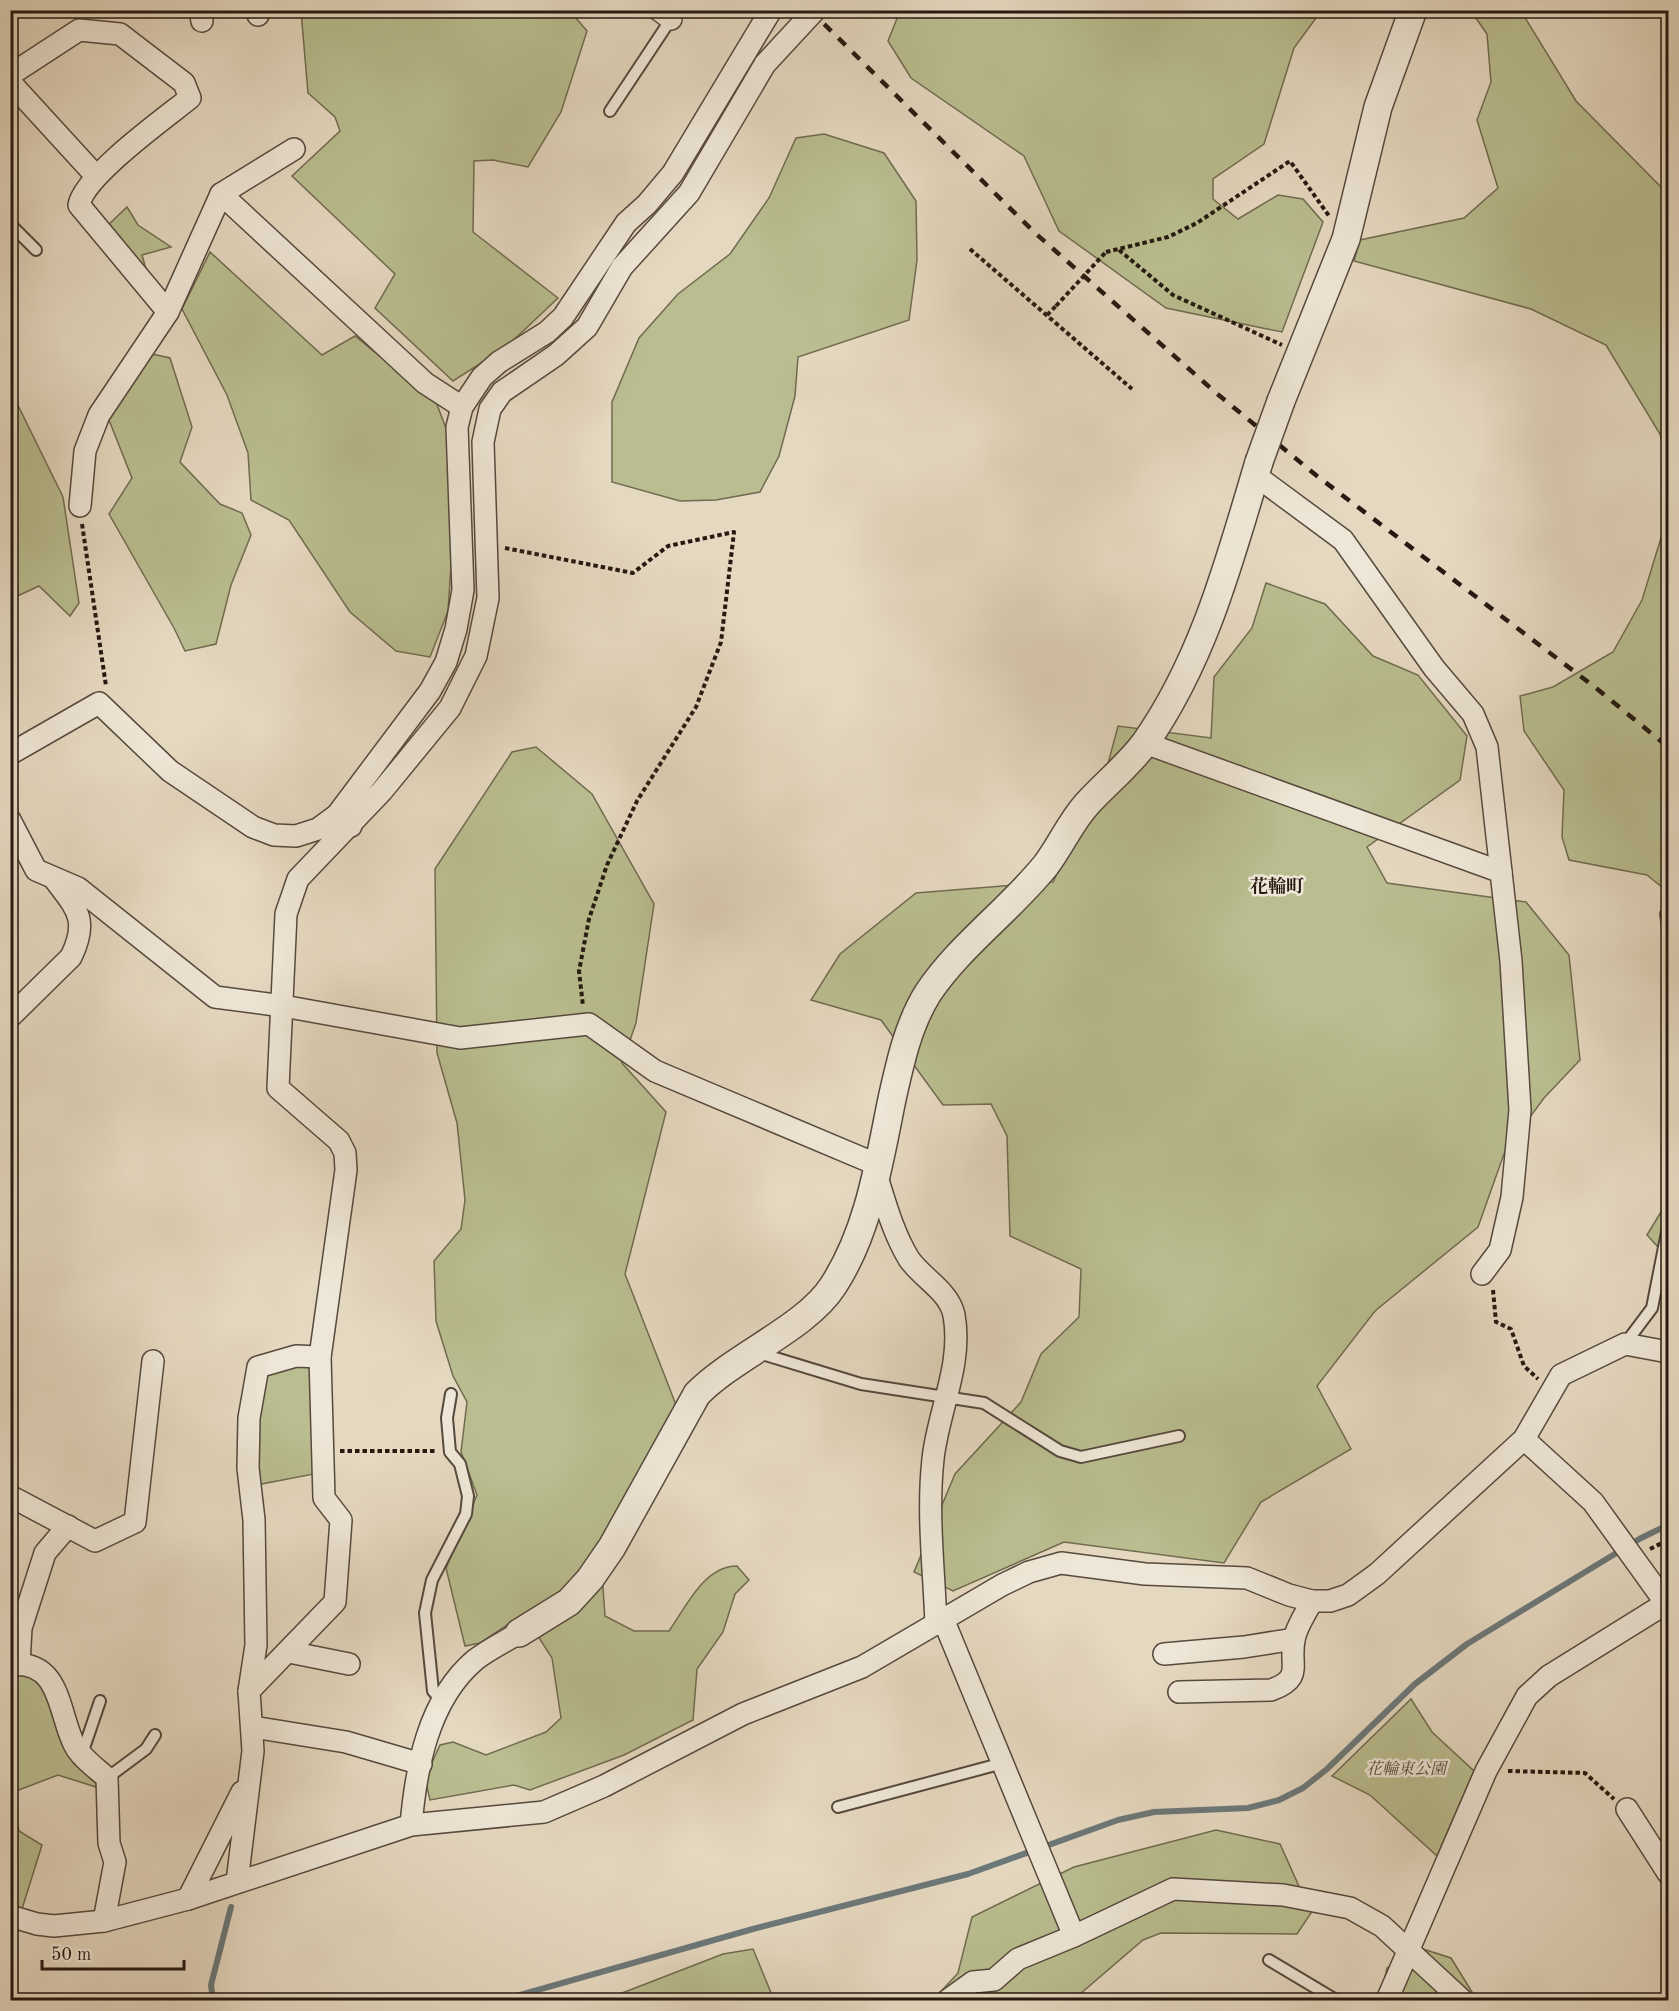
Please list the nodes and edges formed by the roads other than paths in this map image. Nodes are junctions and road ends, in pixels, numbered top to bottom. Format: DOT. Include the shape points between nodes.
graph roads {
  1 [pos="771,10"];
  2 [pos="815,10"];
  3 [pos="1413,10"];
  4 [pos="665,14"];
  5 [pos="10,75"];
  6 [pos="10,81"];
  7 [pos="610,111"];
  8 [pos="294,149"];
  9 [pos="96,176"];
  10 [pos="221,194"];
  11 [pos="10,224"];
  12 [pos="36,250"];
  13 [pos="168,312"];
  14 [pos="462,407"];
  15 [pos="1257,469"];
  16 [pos="80,506"];
  17 [pos="1145,743"];
  18 [pos="11,749"];
  19 [pos="10,820"];
  20 [pos="344,820"];
  21 [pos="1501,872"];
  22 [pos="52,877"];
  23 [pos="1666,914"];
  24 [pos="1668,926"];
  25 [pos="283,1006"];
  26 [pos="10,1017"];
  27 [pos="877,1169"];
  28 [pos="1668,1227"];
  29 [pos="1482,1274"];
  30 [pos="1625,1344"];
  31 [pos="753,1351"];
  32 [pos="1668,1352"];
  33 [pos="320,1357"];
  34 [pos="153,1360"];
  35 [pos="451,1394"];
  36 [pos="948,1396"];
  37 [pos="1179,1436"];
  38 [pos="1524,1438"];
  39 [pos="10,1496"];
  40 [pos="68,1526"];
  41 [pos="1312,1601"];
  42 [pos="1668,1604"];
  43 [pos="940,1622"];
  44 [pos="519,1633"];
  45 [pos="1293,1639"];
  46 [pos="289,1652"];
  47 [pos="1164,1654"];
  48 [pos="15,1664"];
  49 [pos="349,1664"];
  50 [pos="249,1691"];
  51 [pos="1179,1692"];
  52 [pos="100,1701"];
  53 [pos="442,1701"];
  54 [pos="253,1727"];
  55 [pos="155,1735"];
  56 [pos="82,1754"];
  57 [pos="1003,1763"];
  58 [pos="421,1764"];
  59 [pos="106,1778"];
  60 [pos="248,1780"];
  61 [pos="838,1807"];
  62 [pos="1627,1809"];
  63 [pos="411,1826"];
  64 [pos="1662,1850"];
  65 [pos="1668,1873"];
  66 [pos="237,1882"];
  67 [pos="188,1899"];
  68 [pos="10,1916"];
  69 [pos="104,1922"];
  70 [pos="1074,1936"];
  71 [pos="1411,1951"];
  72 [pos="1269,1960"];
  73 [pos="948,2001"];
  74 [pos="1336,2001"];
  75 [pos="1387,2001"];
  76 [pos="1462,2001"];
  1 -- 14 [label="street" via="673,173 626,223 563,317 482,377"];
  2 -- 20 [label="street" via="765,63 689,193 622,267 587,327 556,355 502,392 490,409 483,442 488,598 476,656 450,708"];
  3 -- 15 [label="street, bridge" via="1378,107 1346,239"];
  4 -- 7 [label="lane"];
  5 -- 9 [label="street" via="79,30 120,34 184,84 190,98"];
  6 -- 9 [label="street"];
  8 -- 10 [label="street"];
  9 -- 13 [label="street" via="79,205"];
  10 -- 13 [label="street"];
  10 -- 14 [label="street" via="425,383"];
  11 -- 12 [label="lane"];
  13 -- 16 [label="street" via="99,415 85,451"];
  14 -- 20 [label="street" via="457,427 463,590 456,628 446,662 430,691"];
  15 -- 17 [label="street" via="1217,602"];
  15 -- 21 [label="street" via="1343,540 1434,668 1473,714 1487,747"];
  17 -- 21 [label="street"];
  17 -- 27 [label="street" via="1088,803 1031,882 943,972 926,996 905,1045"];
  18 -- 20 [label="street" via="99,703 170,771 253,827 274,836 296,836"];
  19 -- 22 [label="street" via="36,870"];
  20 -- 25 [label="street" via="298,879 290,896"];
  21 -- 29 [label="street" via="1520,1110 1512,1197 1500,1250"];
  22 -- 25 [label="street" via="78,888 215,997"];
  22 -- 26 [label="street" via="77,909 82,926 78,944 71,957"];
  23 -- 24 [label="lane"];
  25 -- 27 [label="street" via="460,1038 589,1024 655,1071"];
  25 -- 33 [label="street" via="278,1088 339,1141 345,1153 346,1170"];
  27 -- 31 [label="street" via="852,1249 831,1289"];
  27 -- 36 [label="street" via="892,1223 910,1260 944,1295 954,1312 957,1341"];
  28 -- 30 [label="lane" via="1652,1308"];
  30 -- 32 [label="street"];
  30 -- 38 [label="street" via="1561,1376"];
  31 -- 36 [label="lane" via="861,1384"];
  31 -- 44 [label="street" via="697,1394 612,1547 590,1579 569,1602"];
  33 -- 46 [label="street" via="324,1498 341,1520 335,1602"];
  33 -- 50 [label="street" via="296,1356 258,1367 249,1418 256,1645"];
  34 -- 40 [label="street" via="135,1522 95,1541"];
  35 -- 53 [label="lane" via="447,1418 450,1452 460,1464 468,1496 466,1514 432,1580 425,1613 433,1691"];
  36 -- 37 [label="lane" via="984,1403 1060,1450 1081,1457"];
  36 -- 43 [label="street" via="933,1458 932,1507"];
  38 -- 41 [label="street" via="1377,1574 1348,1595"];
  38 -- 42 [label="street" via="1593,1502"];
  39 -- 40 [label="street"];
  40 -- 48 [label="street" via="45,1553 21,1628"];
  41 -- 43 [label="street" via="1247,1578 1145,1574 1060,1563 1020,1576"];
  41 -- 45 [label="street"];
  42 -- 71 [label="street" via="1549,1676 1518,1710 1486,1771"];
  43 -- 57 [label="street"];
  43 -- 63 [label="street" via="862,1667 743,1714 604,1786 543,1812"];
  44 -- 53 [label="street" via="475,1661"];
  45 -- 47 [label="street"];
  45 -- 51 [label="street" via="1294,1667 1285,1685 1271,1690"];
  46 -- 49 [label="street"];
  46 -- 50 [label="street"];
  48 -- 56 [label="street" via="44,1673 56,1689 74,1745"];
  50 -- 54 [label="street"];
  52 -- 56 [label="lane"];
  53 -- 58 [label="street" via="431,1724"];
  54 -- 58 [label="street" via="346,1742"];
  54 -- 60 [label="street"];
  55 -- 59 [label="lane" via="146,1749"];
  56 -- 59 [label="street"];
  57 -- 61 [label="lane"];
  57 -- 70 [label="street"];
  58 -- 63 [label="street"];
  59 -- 69 [label="street" via="109,1843 115,1862"];
  60 -- 66 [label="street"];
  60 -- 67 [label="street"];
  62 -- 64 [label="street"];
  63 -- 66 [label="street"];
  64 -- 65 [label="street"];
  66 -- 67 [label="street"];
  67 -- 69 [label="street"];
  68 -- 69 [label="street" via="54,1926"];
  70 -- 71 [label="street" via="1173,1889 1283,1895 1350,1908 1382,1926"];
  70 -- 73 [label="street" via="1018,1959 994,1980 973,1982"];
  71 -- 75 [label="street"];
  71 -- 76 [label="street"];
  72 -- 74 [label="lane"];
}
